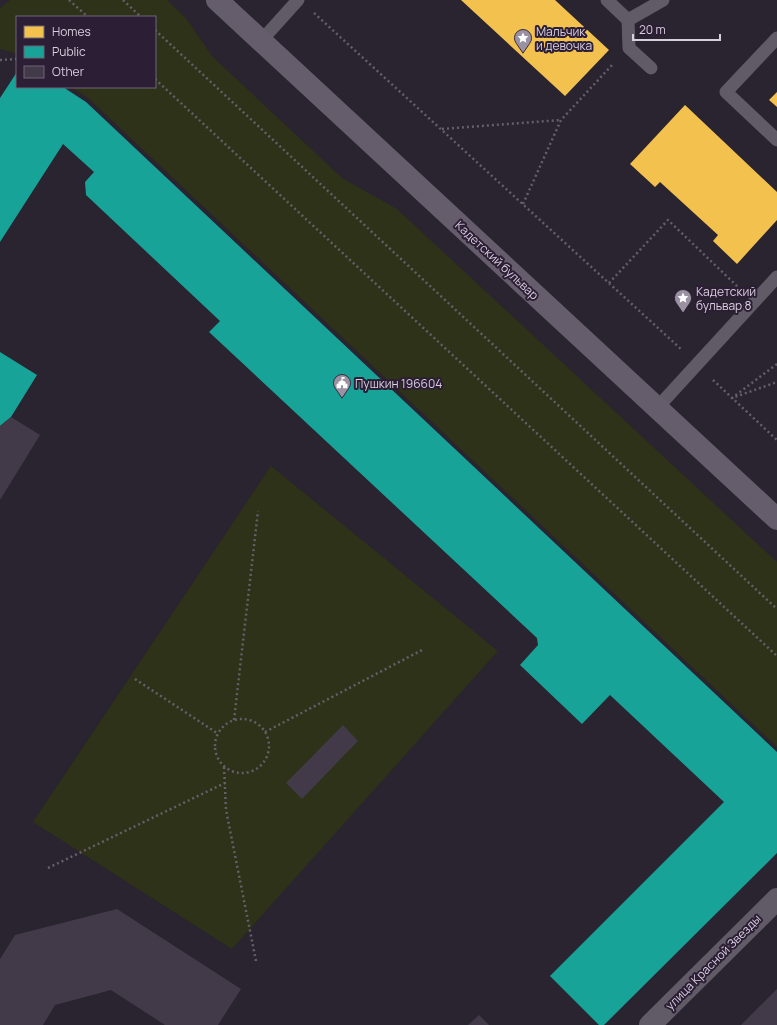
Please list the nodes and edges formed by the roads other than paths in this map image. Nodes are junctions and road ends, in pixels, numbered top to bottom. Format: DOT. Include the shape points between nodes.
graph roads {
  1 [pos="217,0"];
  2 [pos="298,0"];
  3 [pos="607,0"];
  4 [pos="663,0"];
  5 [pos="628,20"];
  6 [pos="777,38"];
  7 [pos="261,41"];
  8 [pos="651,68"];
  9 [pos="777,140"];
  10 [pos="777,277"];
  11 [pos="657,408"];
  12 [pos="777,519"];
  13 [pos="777,899"];
  14 [pos="650,1025"];
  1 -- 7 [label="street, Кадетский бульвар"];
  2 -- 7 [label="lane"];
  3 -- 5 [label="lane"];
  4 -- 5 [label="lane"];
  5 -- 8 [label="lane" via="629,48"];
  6 -- 9 [label="lane" via="726,92"];
  7 -- 11 [label="street, Кадетский бульвар"];
  10 -- 11 [label="lane"];
  11 -- 12 [label="street, Кадетский бульвар"];
  13 -- 14 [label="street, улица Красной Звезды"];
}
